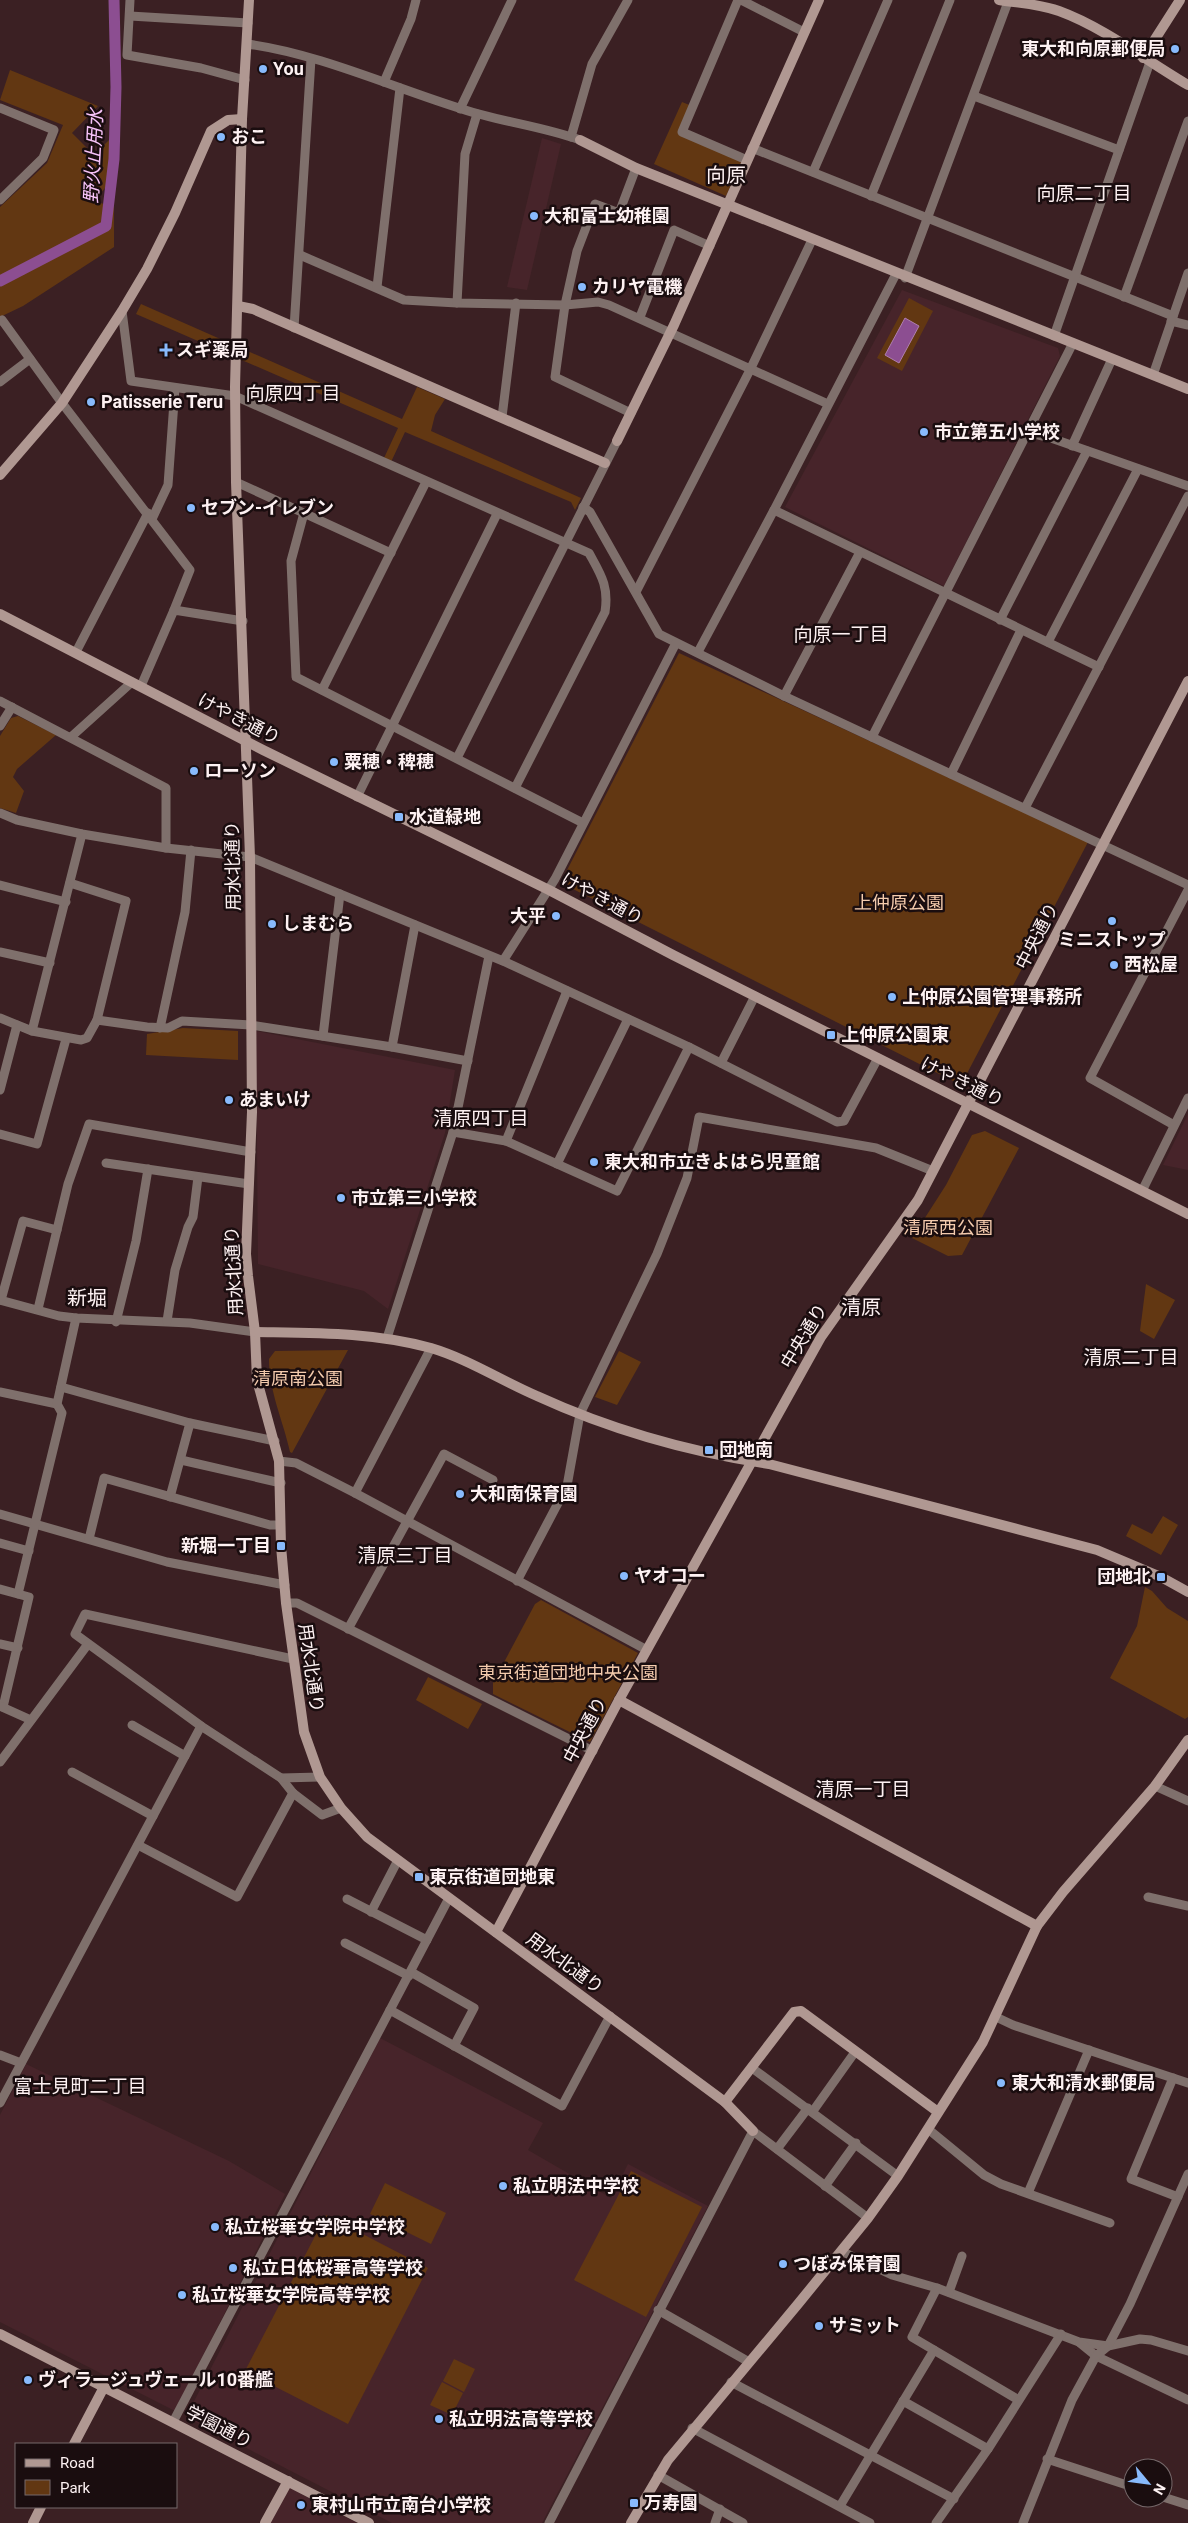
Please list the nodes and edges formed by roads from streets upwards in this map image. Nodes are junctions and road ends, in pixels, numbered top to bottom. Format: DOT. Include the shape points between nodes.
graph roads {
  1 [pos="130,0"];
  2 [pos="249,0"];
  3 [pos="416,0"];
  4 [pos="512,0"];
  5 [pos="628,0"];
  6 [pos="740,0"];
  7 [pos="819,0"];
  8 [pos="888,0"];
  9 [pos="950,0"];
  10 [pos="1180,0"];
  11 [pos="1003,1"];
  12 [pos="130,16"];
  13 [pos="248,23"];
  14 [pos="804,32"];
  15 [pos="247,44"];
  16 [pos="310,59"];
  17 [pos="1146,60"];
  18 [pos="245,80"];
  19 [pos="384,82"];
  20 [pos="1188,85"];
  21 [pos="400,88"];
  22 [pos="974,96"];
  23 [pos="0,108"];
  24 [pos="460,108"];
  25 [pos="476,114"];
  26 [pos="242,120"];
  27 [pos="1188,121"];
  28 [pos="576,138"];
  29 [pos="752,148"];
  30 [pos="1119,150"];
  31 [pos="747,160"];
  32 [pos="636,168"];
  33 [pos="813,172"];
  34 [pos="870,196"];
  35 [pos="0,200"];
  36 [pos="728,206"];
  37 [pos="928,219"];
  38 [pos="812,240"];
  39 [pos="710,246"];
  40 [pos="300,255"];
  41 [pos="1188,273"];
  42 [pos="901,276"];
  43 [pos="1076,277"];
  44 [pos="377,287"];
  45 [pos="1124,297"];
  46 [pos="457,303"];
  47 [pos="516,303"];
  48 [pos="566,305"];
  49 [pos="238,306"];
  50 [pos="122,311"];
  51 [pos="640,317"];
  52 [pos="1172,319"];
  53 [pos="0,321"];
  54 [pos="1188,325"];
  55 [pos="294,328"];
  56 [pos="670,333"];
  57 [pos="1054,336"];
  58 [pos="1073,343"];
  59 [pos="30,359"];
  60 [pos="1112,359"];
  61 [pos="750,370"];
  62 [pos="1153,375"];
  63 [pos="0,382"];
  64 [pos="175,388"];
  65 [pos="1188,389"];
  66 [pos="235,392"];
  67 [pos="62,403"];
  68 [pos="828,404"];
  69 [pos="631,413"];
  70 [pos="502,417"];
  71 [pos="1026,432"];
  72 [pos="617,440"];
  73 [pos="1072,446"];
  74 [pos="1087,451"];
  75 [pos="605,463"];
  76 [pos="1138,469"];
  77 [pos="0,475"];
  78 [pos="236,482"];
  79 [pos="426,482"];
  80 [pos="1188,486"];
  81 [pos="1188,496"];
  82 [pos="583,507"];
  83 [pos="774,510"];
  84 [pos="304,513"];
  85 [pos="497,514"];
  86 [pos="150,516"];
  87 [pos="565,544"];
  88 [pos="860,552"];
  89 [pos="391,553"];
  90 [pos="636,592"];
  91 [pos="945,593"];
  92 [pos="174,610"];
  93 [pos="0,614"];
  94 [pos="1000,620"];
  95 [pos="243,621"];
  96 [pos="1021,630"];
  97 [pos="676,642"];
  98 [pos="1048,642"];
  99 [pos="76,652"];
  100 [pos="698,652"];
  101 [pos="1099,667"];
  102 [pos="1188,681"];
  103 [pos="137,684"];
  104 [pos="322,690"];
  105 [pos="784,696"];
  106 [pos="0,701"];
  107 [pos="12,707"];
  108 [pos="0,726"];
  109 [pos="392,726"];
  110 [pos="71,737"];
  111 [pos="872,737"];
  112 [pos="247,741"];
  113 [pos="457,758"];
  114 [pos="951,774"];
  115 [pos="515,788"];
  116 [pos="357,797"];
  117 [pos="1025,808"];
  118 [pos="0,813"];
  119 [pos="583,823"];
  120 [pos="82,834"];
  121 [pos="1102,845"];
  122 [pos="166,848"];
  123 [pos="191,850"];
  124 [pos="250,856"];
  125 [pos="70,883"];
  126 [pos="1188,885"];
  127 [pos="0,886"];
  128 [pos="549,890"];
  129 [pos="1188,890"];
  130 [pos="340,894"];
  131 [pos="66,902"];
  132 [pos="415,925"];
  133 [pos="0,952"];
  134 [pos="490,956"];
  135 [pos="503,961"];
  136 [pos="50,963"];
  137 [pos="567,991"];
  138 [pos="755,996"];
  139 [pos="0,1018"];
  140 [pos="628,1018"];
  141 [pos="97,1020"];
  142 [pos="17,1025"];
  143 [pos="251,1025"];
  144 [pos="160,1028"];
  145 [pos="32,1031"];
  146 [pos="323,1036"];
  147 [pos="66,1039"];
  148 [pos="392,1047"];
  149 [pos="689,1047"];
  150 [pos="878,1058"];
  151 [pos="468,1061"];
  152 [pos="720,1063"];
  153 [pos="0,1090"];
  154 [pos="1188,1098"];
  155 [pos="968,1103"];
  156 [pos="1174,1125"];
  157 [pos="453,1132"];
  158 [pos="0,1134"];
  159 [pos="506,1141"];
  160 [pos="251,1152"];
  161 [pos="106,1162"];
  162 [pos="557,1164"];
  163 [pos="148,1170"];
  164 [pos="933,1172"];
  165 [pos="198,1177"];
  166 [pos="249,1184"];
  167 [pos="1142,1191"];
  168 [pos="1188,1214"];
  169 [pos="57,1230"];
  170 [pos="0,1300"];
  171 [pos="38,1309"];
  172 [pos="76,1318"];
  173 [pos="167,1321"];
  174 [pos="116,1322"];
  175 [pos="255,1332"];
  176 [pos="387,1338"];
  177 [pos="431,1348"];
  178 [pos="61,1387"];
  179 [pos="0,1392"];
  180 [pos="57,1404"];
  181 [pos="580,1414"];
  182 [pos="190,1423"];
  183 [pos="276,1442"];
  184 [pos="181,1460"];
  185 [pos="280,1461"];
  186 [pos="752,1461"];
  187 [pos="492,1480"];
  188 [pos="281,1483"];
  189 [pos="355,1493"];
  190 [pos="170,1498"];
  191 [pos="0,1514"];
  192 [pos="407,1522"];
  193 [pos="36,1524"];
  194 [pos="280,1525"];
  195 [pos="89,1539"];
  196 [pos="0,1543"];
  197 [pos="29,1550"];
  198 [pos="517,1581"];
  199 [pos="285,1585"];
  200 [pos="0,1589"];
  201 [pos="1188,1592"];
  202 [pos="18,1594"];
  203 [pos="286,1603"];
  204 [pos="348,1629"];
  205 [pos="0,1644"];
  206 [pos="88,1644"];
  207 [pos="18,1648"];
  208 [pos="647,1650"];
  209 [pos="293,1659"];
  210 [pos="620,1700"];
  211 [pos="2,1706"];
  212 [pos="31,1720"];
  213 [pos="132,1725"];
  214 [pos="201,1726"];
  215 [pos="1188,1740"];
  216 [pos="593,1751"];
  217 [pos="3,1752"];
  218 [pos="185,1756"];
  219 [pos="0,1762"];
  220 [pos="72,1772"];
  221 [pos="320,1777"];
  222 [pos="280,1778"];
  223 [pos="1155,1786"];
  224 [pos="293,1793"];
  225 [pos="1188,1801"];
  226 [pos="341,1808"];
  227 [pos="153,1816"];
  228 [pos="138,1844"];
  229 [pos="398,1860"];
  230 [pos="1148,1897"];
  231 [pos="449,1898"];
  232 [pos="347,1899"];
  233 [pos="1188,1906"];
  234 [pos="371,1912"];
  235 [pos="1037,1926"];
  236 [pos="496,1932"];
  237 [pos="427,1940"];
  238 [pos="345,1943"];
  239 [pos="410,1974"];
  240 [pos="390,2010"];
  241 [pos="606,2013"];
  242 [pos="996,2017"];
  243 [pos="454,2046"];
  244 [pos="1089,2050"];
  245 [pos="855,2052"];
  246 [pos="0,2055"];
  247 [pos="21,2063"];
  248 [pos="752,2068"];
  249 [pos="1173,2078"];
  250 [pos="1188,2083"];
  251 [pos="725,2102"];
  252 [pos="0,2103"];
  253 [pos="811,2109"];
  254 [pos="938,2112"];
  255 [pos="928,2129"];
  256 [pos="753,2131"];
  257 [pos="856,2143"];
  258 [pos="776,2149"];
  259 [pos="1188,2174"];
  260 [pos="898,2176"];
  261 [pos="825,2186"];
  262 [pos="1028,2193"];
  263 [pos="1178,2197"];
  264 [pos="868,2218"];
  265 [pos="1110,2223"];
  266 [pos="841,2251"];
  267 [pos="962,2256"];
  268 [pos="937,2288"];
  269 [pos="949,2292"];
  270 [pos="658,2310"];
  271 [pos="0,2334"];
  272 [pos="1061,2334"];
  273 [pos="1079,2342"];
  274 [pos="1108,2346"];
  275 [pos="934,2350"];
  276 [pos="1188,2351"];
  277 [pos="1096,2356"];
  278 [pos="749,2362"];
  279 [pos="731,2382"];
  280 [pos="104,2388"];
  281 [pos="1017,2399"];
  282 [pos="1188,2400"];
  283 [pos="903,2401"];
  284 [pos="173,2422"];
  285 [pos="692,2428"];
  286 [pos="75,2443"];
  287 [pos="988,2449"];
  288 [pos="871,2454"];
  289 [pos="1047,2459"];
  290 [pos="658,2475"];
  291 [pos="288,2481"];
  292 [pos="1123,2484"];
  293 [pos="954,2499"];
  294 [pos="1173,2500"];
  295 [pos="1188,2505"];
  296 [pos="840,2506"];
  297 [pos="40,2508"];
  298 [pos="720,2510"];
  299 [pos="32,2523"];
  300 [pos="266,2523"];
  301 [pos="369,2523"];
  302 [pos="548,2523"];
  303 [pos="631,2523"];
  304 [pos="715,2523"];
  305 [pos="743,2523"];
  306 [pos="870,2523"];
  307 [pos="936,2523"];
  308 [pos="1023,2523"];
  1 -- 12 [label="street"];
  2 -- 13 [label="street, 用水北通り"];
  3 -- 19 [label="street"];
  4 -- 24 [label="street"];
  5 -- 28 [label="street" via="592,64"];
  6 -- 14 [label="street"];
  6 -- 31 [label="street" via="682,132"];
  7 -- 14 [label="street"];
  8 -- 33 [label="street"];
  9 -- 34 [label="street"];
  10 -- 17 [label="street"];
  11 -- 17 [label="street" via="1060,11"];
  11 -- 22 [label="street"];
  12 -- 13 [label="street"];
  12 -- 18 [label="street" via="127,55 201,68"];
  13 -- 15 [label="street, 用水北通り"];
  14 -- 29 [label="street"];
  15 -- 16 [label="street"];
  15 -- 18 [label="street, 用水北通り"];
  16 -- 19 [label="street"];
  16 -- 40 [label="street"];
  17 -- 20 [label="street"];
  17 -- 30 [label="street"];
  18 -- 26 [label="street, 用水北通り"];
  19 -- 21 [label="street"];
  21 -- 24 [label="street"];
  21 -- 44 [label="street"];
  22 -- 30 [label="street"];
  22 -- 37 [label="street"];
  23 -- 35 [label="street" via="54,130 43,158"];
  24 -- 25 [label="street"];
  25 -- 28 [label="street"];
  25 -- 46 [label="street" via="465,154"];
  26 -- 49 [label="street, 用水北通り"];
  26 -- 50 [label="street" via="228,120 211,131 175,214"];
  27 -- 45 [label="street"];
  28 -- 32 [label="street"];
  29 -- 31 [label="street"];
  29 -- 33 [label="street"];
  30 -- 43 [label="street"];
  31 -- 36 [label="street"];
  32 -- 36 [label="street"];
  32 -- 48 [label="street" via="619,213 595,204 577,251"];
  33 -- 34 [label="street"];
  34 -- 37 [label="street"];
  36 -- 38 [label="street"];
  36 -- 39 [label="street"];
  37 -- 42 [label="street"];
  37 -- 43 [label="street"];
  38 -- 42 [label="street"];
  38 -- 61 [label="street"];
  39 -- 51 [label="street" via="674,230"];
  39 -- 56 [label="street"];
  40 -- 44 [label="street"];
  40 -- 55 [label="street"];
  41 -- 52 [label="street"];
  42 -- 57 [label="street"];
  42 -- 68 [label="street"];
  43 -- 45 [label="street"];
  43 -- 57 [label="street"];
  44 -- 46 [label="street" via="404,300"];
  45 -- 52 [label="street"];
  46 -- 47 [label="street"];
  47 -- 48 [label="street"];
  47 -- 70 [label="street"];
  48 -- 51 [label="street" via="598,302"];
  48 -- 69 [label="street" via="555,377"];
  49 -- 55 [label="street" via="246,306"];
  49 -- 66 [label="street, 用水北通り"];
  50 -- 64 [label="street" via="131,381"];
  50 -- 67 [label="street"];
  51 -- 56 [label="street"];
  52 -- 54 [label="street"];
  52 -- 62 [label="street"];
  53 -- 59 [label="street"];
  55 -- 70 [label="street"];
  56 -- 61 [label="street"];
  56 -- 69 [label="street"];
  57 -- 58 [label="street"];
  58 -- 60 [label="street"];
  58 -- 71 [label="street"];
  59 -- 63 [label="street"];
  59 -- 67 [label="street"];
  60 -- 62 [label="street"];
  60 -- 73 [label="street"];
  61 -- 68 [label="street"];
  61 -- 90 [label="street"];
  62 -- 65 [label="street"];
  64 -- 66 [label="street"];
  64 -- 86 [label="street" via="168,484"];
  66 -- 78 [label="street, 用水北通り"];
  66 -- 79 [label="street"];
  67 -- 77 [label="street"];
  67 -- 86 [label="street"];
  68 -- 83 [label="street"];
  69 -- 72 [label="street"];
  70 -- 75 [label="street"];
  71 -- 73 [label="street"];
  71 -- 91 [label="street"];
  72 -- 75 [label="street"];
  73 -- 74 [label="street"];
  74 -- 76 [label="street"];
  74 -- 94 [label="street"];
  75 -- 82 [label="street"];
  76 -- 80 [label="street"];
  76 -- 98 [label="street"];
  78 -- 84 [label="street"];
  78 -- 95 [label="street, 用水北通り"];
  79 -- 85 [label="street"];
  79 -- 89 [label="street"];
  81 -- 101 [label="street"];
  82 -- 87 [label="street"];
  82 -- 90 [label="street" via="590,512"];
  83 -- 88 [label="street"];
  83 -- 100 [label="street"];
  84 -- 89 [label="street"];
  84 -- 104 [label="street" via="290,561 296,676"];
  85 -- 87 [label="street"];
  85 -- 109 [label="street"];
  86 -- 92 [label="street" via="190,570"];
  86 -- 99 [label="street"];
  87 -- 113 [label="street"];
  87 -- 115 [label="street" via="589,553 608,594 605,612"];
  88 -- 91 [label="street"];
  88 -- 105 [label="street"];
  89 -- 104 [label="street"];
  90 -- 97 [label="street" via="659,634"];
  91 -- 94 [label="street"];
  91 -- 111 [label="street"];
  92 -- 95 [label="street"];
  92 -- 103 [label="street"];
  93 -- 99 [label="street, けやき通り"];
  94 -- 96 [label="street"];
  95 -- 112 [label="street, 用水北通り"];
  96 -- 98 [label="street"];
  96 -- 114 [label="street"];
  97 -- 100 [label="street"];
  97 -- 119 [label="street"];
  98 -- 101 [label="street"];
  99 -- 103 [label="street, けやき通り"];
  100 -- 105 [label="street"];
  101 -- 117 [label="street"];
  102 -- 121 [label="street, 中央通り"];
  103 -- 110 [label="street"];
  103 -- 112 [label="street, けやき通り"];
  104 -- 109 [label="street"];
  105 -- 111 [label="street"];
  106 -- 107 [label="street"];
  107 -- 108 [label="street"];
  107 -- 110 [label="street"];
  109 -- 113 [label="street"];
  109 -- 116 [label="street"];
  110 -- 122 [label="street" via="166,788"];
  111 -- 114 [label="street"];
  112 -- 116 [label="street, けやき通り"];
  112 -- 124 [label="street, 用水北通り"];
  113 -- 115 [label="street"];
  114 -- 117 [label="street"];
  115 -- 119 [label="street"];
  116 -- 128 [label="street, けやき通り"];
  117 -- 121 [label="street"];
  118 -- 120 [label="street" via="17,820"];
  119 -- 128 [label="street"];
  120 -- 122 [label="street"];
  120 -- 125 [label="street"];
  121 -- 126 [label="street"];
  121 -- 155 [label="street, 中央通り"];
  122 -- 123 [label="street"];
  123 -- 124 [label="street"];
  123 -- 144 [label="street" via="185,912"];
  124 -- 130 [label="street"];
  124 -- 143 [label="street, 用水北通り"];
  125 -- 131 [label="street"];
  125 -- 141 [label="street" via="126,901"];
  127 -- 131 [label="street"];
  128 -- 135 [label="street"];
  128 -- 138 [label="street, けやき通り"];
  129 -- 156 [label="street" via="1090,1078"];
  130 -- 132 [label="street"];
  130 -- 146 [label="street"];
  131 -- 136 [label="street"];
  132 -- 134 [label="street"];
  132 -- 148 [label="street"];
  133 -- 136 [label="street"];
  134 -- 135 [label="street"];
  134 -- 151 [label="street"];
  135 -- 137 [label="street"];
  136 -- 145 [label="street"];
  137 -- 140 [label="street"];
  137 -- 159 [label="street"];
  138 -- 150 [label="street, けやき通り"];
  138 -- 152 [label="street"];
  139 -- 142 [label="street"];
  140 -- 149 [label="street"];
  140 -- 162 [label="street"];
  141 -- 144 [label="street"];
  141 -- 147 [label="street" via="86,1038"];
  142 -- 145 [label="street"];
  142 -- 153 [label="street"];
  143 -- 144 [label="street" via="182,1021"];
  143 -- 146 [label="street"];
  143 -- 160 [label="street, 用水北通り"];
  145 -- 147 [label="street"];
  146 -- 148 [label="street"];
  147 -- 158 [label="street" via="37,1144"];
  148 -- 151 [label="street"];
  149 -- 152 [label="street"];
  149 -- 162 [label="street" via="617,1191"];
  150 -- 152 [label="street" via="844,1121 837,1122"];
  150 -- 155 [label="street, けやき通り"];
  151 -- 157 [label="street"];
  154 -- 156 [label="street"];
  155 -- 164 [label="street, 中央通り"];
  155 -- 167 [label="street, けやき通り"];
  156 -- 167 [label="street"];
  157 -- 159 [label="street"];
  157 -- 176 [label="street"];
  159 -- 162 [label="street"];
  160 -- 166 [label="street, 用水北通り"];
  160 -- 169 [label="street" via="89,1124 68,1184"];
  161 -- 163 [label="street"];
  163 -- 165 [label="street"];
  163 -- 174 [label="street" via="136,1241"];
  164 -- 181 [label="street" via="876,1148 699,1117 687,1178 657,1254"];
  164 -- 186 [label="street, 中央通り" via="918,1200 821,1337"];
  165 -- 166 [label="street"];
  165 -- 173 [label="street" via="193,1217 175,1270"];
  166 -- 175 [label="street, 用水北通り" via="246,1254"];
  167 -- 168 [label="street, けやき通り"];
  169 -- 170 [label="street" via="23,1221"];
  169 -- 171 [label="street"];
  170 -- 171 [label="street"];
  171 -- 172 [label="street"];
  172 -- 174 [label="street"];
  172 -- 178 [label="street"];
  173 -- 174 [label="street"];
  173 -- 175 [label="street"];
  175 -- 176 [label="street" via="322,1332"];
  175 -- 183 [label="street, 用水北通り" via="257,1380"];
  176 -- 177 [label="street"];
  177 -- 181 [label="street"];
  177 -- 189 [label="street"];
  178 -- 180 [label="street"];
  178 -- 182 [label="street"];
  179 -- 180 [label="street"];
  180 -- 193 [label="street" via="62,1413"];
  181 -- 186 [label="street" via="672,1442"];
  181 -- 198 [label="street" via="567,1486"];
  182 -- 183 [label="street"];
  182 -- 184 [label="street"];
  183 -- 185 [label="street, 用水北通り"];
  184 -- 188 [label="street"];
  184 -- 190 [label="street"];
  185 -- 188 [label="street, 用水北通り"];
  185 -- 189 [label="street" via="296,1463"];
  186 -- 201 [label="street" via="1097,1550"];
  186 -- 208 [label="street, 中央通り"];
  187 -- 192 [label="street" via="444,1454"];
  188 -- 194 [label="street, 用水北通り"];
  189 -- 192 [label="street"];
  190 -- 194 [label="street"];
  190 -- 195 [label="street" via="104,1478"];
  191 -- 193 [label="street"];
  192 -- 198 [label="street"];
  192 -- 204 [label="street"];
  193 -- 195 [label="street"];
  193 -- 197 [label="street"];
  194 -- 199 [label="street, 用水北通り"];
  195 -- 199 [label="street" via="167,1562"];
  196 -- 197 [label="street"];
  197 -- 202 [label="street"];
  198 -- 208 [label="street"];
  199 -- 203 [label="street, 用水北通り"];
  200 -- 202 [label="street"];
  202 -- 207 [label="street" via="29,1597"];
  203 -- 204 [label="street" via="297,1603"];
  203 -- 209 [label="street, 用水北通り"];
  204 -- 216 [label="street"];
  205 -- 207 [label="street"];
  206 -- 209 [label="street" via="75,1634 85,1614"];
  206 -- 212 [label="street"];
  206 -- 214 [label="street"];
  207 -- 211 [label="street"];
  208 -- 210 [label="street, 中央通り"];
  209 -- 221 [label="street, 用水北通り" via="304,1732"];
  210 -- 216 [label="street, 中央通り"];
  210 -- 235 [label="street"];
  211 -- 212 [label="street"];
  212 -- 217 [label="street"];
  213 -- 218 [label="street"];
  214 -- 218 [label="street"];
  214 -- 222 [label="street"];
  215 -- 223 [label="street"];
  216 -- 236 [label="street, 中央通り"];
  217 -- 219 [label="street"];
  218 -- 227 [label="street"];
  220 -- 227 [label="street"];
  221 -- 222 [label="street"];
  221 -- 226 [label="street, 用水北通り"];
  222 -- 224 [label="street"];
  223 -- 225 [label="street"];
  223 -- 235 [label="street"];
  224 -- 226 [label="street" via="322,1815"];
  224 -- 228 [label="street" via="237,1897"];
  226 -- 229 [label="street, 用水北通り" via="367,1837"];
  227 -- 228 [label="street"];
  228 -- 247 [label="street"];
  229 -- 231 [label="street, 用水北通り"];
  229 -- 234 [label="street"];
  230 -- 233 [label="street"];
  231 -- 236 [label="street, 用水北通り"];
  231 -- 237 [label="street"];
  232 -- 234 [label="street"];
  234 -- 237 [label="street"];
  235 -- 242 [label="street"];
  236 -- 241 [label="street, 用水北通り"];
  237 -- 239 [label="street"];
  238 -- 239 [label="street"];
  239 -- 240 [label="street"];
  239 -- 243 [label="street" via="474,2008"];
  240 -- 243 [label="street"];
  240 -- 284 [label="street"];
  241 -- 243 [label="street" via="562,2106"];
  241 -- 251 [label="street, 用水北通り"];
  242 -- 244 [label="street"];
  242 -- 254 [label="street"];
  244 -- 249 [label="street"];
  244 -- 262 [label="street"];
  245 -- 248 [label="street" via="805,2013 794,2012"];
  245 -- 253 [label="street"];
  245 -- 254 [label="street"];
  246 -- 247 [label="street"];
  247 -- 252 [label="street"];
  248 -- 251 [label="street"];
  248 -- 253 [label="street"];
  249 -- 250 [label="street"];
  249 -- 263 [label="street" via="1131,2179"];
  251 -- 256 [label="street, 用水北通り"];
  253 -- 257 [label="street"];
  253 -- 258 [label="street"];
  254 -- 255 [label="street"];
  255 -- 260 [label="street"];
  255 -- 262 [label="street" via="984,2175"];
  256 -- 258 [label="street"];
  256 -- 270 [label="street"];
  257 -- 260 [label="street"];
  257 -- 261 [label="street"];
  258 -- 261 [label="street"];
  259 -- 263 [label="street"];
  260 -- 264 [label="street"];
  261 -- 264 [label="street"];
  262 -- 265 [label="street"];
  263 -- 274 [label="street"];
  264 -- 266 [label="street"];
  266 -- 268 [label="street" via="892,2275"];
  266 -- 278 [label="street"];
  267 -- 269 [label="street"];
  268 -- 269 [label="street"];
  268 -- 275 [label="street" via="912,2337"];
  269 -- 272 [label="street"];
  270 -- 278 [label="street"];
  270 -- 302 [label="street"];
  271 -- 280 [label="street, 学園通り"];
  272 -- 273 [label="street"];
  272 -- 281 [label="street"];
  273 -- 274 [label="street"];
  273 -- 277 [label="street"];
  274 -- 276 [label="street" via="1140,2339"];
  274 -- 277 [label="street"];
  275 -- 281 [label="street"];
  275 -- 283 [label="street"];
  277 -- 282 [label="street"];
  277 -- 289 [label="street" via="1072,2400"];
  278 -- 279 [label="street"];
  279 -- 285 [label="street"];
  279 -- 288 [label="street"];
  280 -- 284 [label="street, 学園通り"];
  280 -- 286 [label="street"];
  281 -- 287 [label="street"];
  283 -- 287 [label="street"];
  283 -- 288 [label="street"];
  284 -- 291 [label="street, 学園通り"];
  285 -- 290 [label="street"];
  285 -- 296 [label="street"];
  287 -- 293 [label="street"];
  288 -- 293 [label="street"];
  288 -- 296 [label="street"];
  289 -- 292 [label="street"];
  289 -- 308 [label="street"];
  290 -- 298 [label="street"];
  290 -- 303 [label="street"];
  291 -- 300 [label="street"];
  291 -- 301 [label="street, 学園通り"];
  293 -- 307 [label="street"];
  294 -- 295 [label="street"];
  296 -- 306 [label="street"];
  297 -- 299 [label="street"];
  298 -- 304 [label="street"];
  298 -- 305 [label="street"];
}
